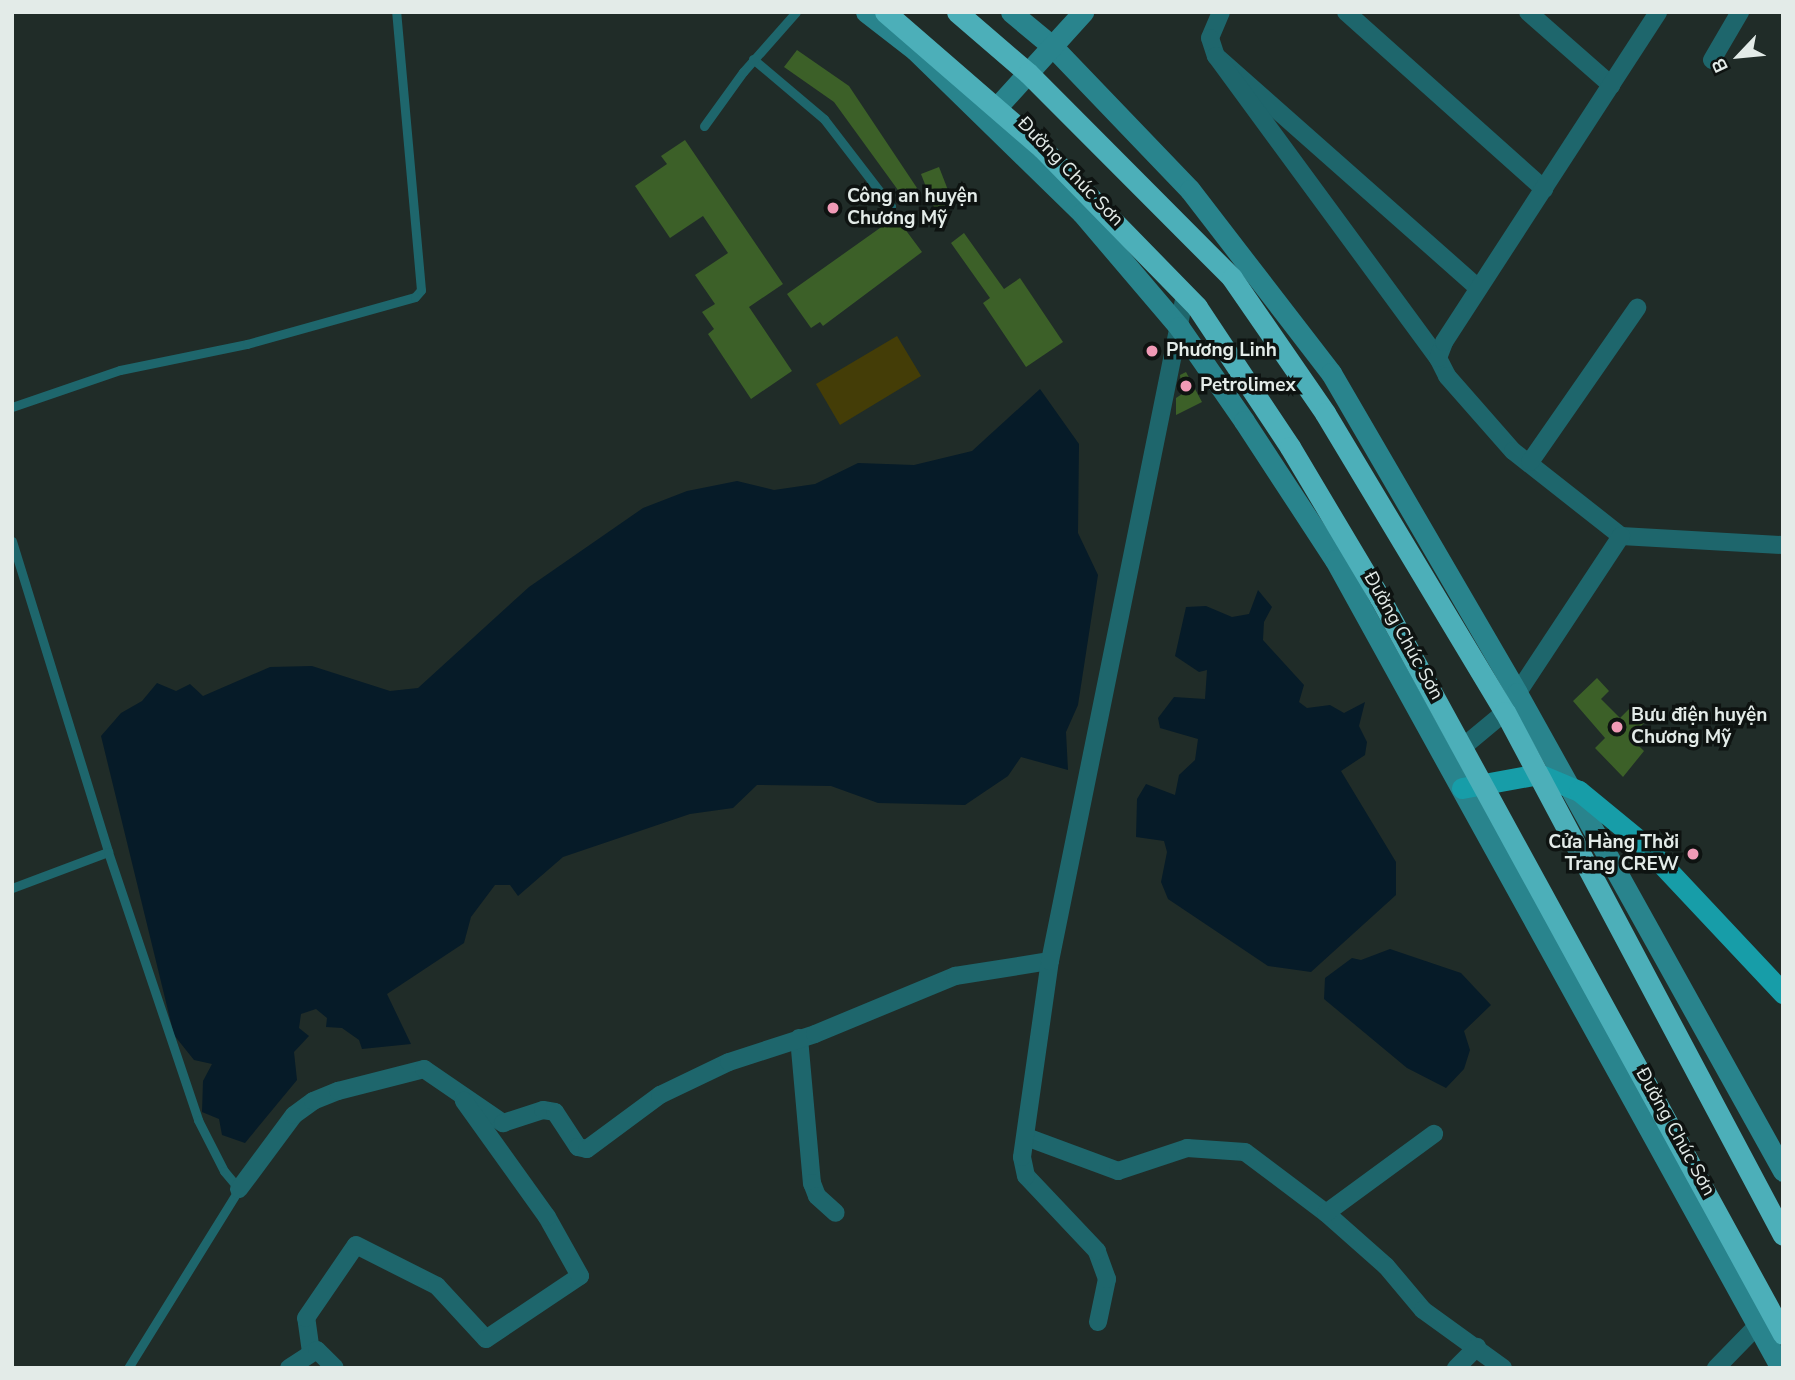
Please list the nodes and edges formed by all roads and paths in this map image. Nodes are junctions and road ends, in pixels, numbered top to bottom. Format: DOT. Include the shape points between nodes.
graph roads {
  1 [pos="396,12"];
  2 [pos="796,12"];
  3 [pos="866,12"];
  4 [pos="885,12"];
  5 [pos="957,12"];
  6 [pos="1011,12"];
  7 [pos="1221,12"];
  8 [pos="1346,12"];
  9 [pos="1528,12"];
  10 [pos="1658,12"];
  11 [pos="1740,12"];
  12 [pos="1075,16"];
  13 [pos="1052,46"];
  14 [pos="1216,55"];
  15 [pos="753,60"];
  16 [pos="1712,60"];
  17 [pos="1028,73"];
  18 [pos="1611,85"];
  19 [pos="996,108"];
  20 [pos="704,126"];
  21 [pos="1544,189"];
  22 [pos="891,206"];
  23 [pos="1479,289"];
  24 [pos="1185,295"];
  25 [pos="1637,308"];
  26 [pos="1179,327"];
  27 [pos="1438,358"];
  28 [pos="12,407"];
  29 [pos="1531,461"];
  30 [pos="1621,536"];
  31 [pos="12,541"];
  32 [pos="1783,545"];
  33 [pos="1517,693"];
  34 [pos="1505,712"];
  35 [pos="1455,754"];
  36 [pos="1538,774"];
  37 [pos="1566,785"];
  38 [pos="1472,786"];
  39 [pos="108,852"];
  40 [pos="12,888"];
  41 [pos="1050,961"];
  42 [pos="1783,993"];
  43 [pos="799,1038"];
  44 [pos="456,1090"];
  45 [pos="1434,1134"];
  46 [pos="1028,1138"];
  47 [pos="1783,1171"];
  48 [pos="239,1189"];
  49 [pos="836,1213"];
  50 [pos="1326,1213"];
  51 [pos="1783,1235"];
  52 [pos="1098,1322"];
  53 [pos="1758,1325"];
  54 [pos="1783,1334"];
  55 [pos="1477,1347"];
  56 [pos="311,1352"];
  57 [pos="128,1368"];
  58 [pos="289,1368"];
  59 [pos="335,1368"];
  60 [pos="1456,1368"];
  61 [pos="1503,1368"];
  62 [pos="1716,1368"];
  63 [pos="1781,1368"];
  1 -- 28 [label="lane" via="421,290 415,297 247,344 120,370"];
  2 -- 15 [label="lane"];
  3 -- 26 [label="street, Đường Chúc Sơn" via="915,50 1082,213"];
  4 -- 19 [label="highway, Đường Chúc Sơn"];
  5 -- 17 [label="highway, Đường Chúc Sơn"];
  6 -- 13 [label="street"];
  7 -- 14 [label="street" via="1210,38"];
  8 -- 21 [label="street"];
  9 -- 18 [label="street"];
  10 -- 18 [label="street"];
  11 -- 16 [label="street"];
  12 -- 13 [label="street"];
  13 -- 17 [label="street"];
  13 -- 33 [label="street" via="1190,190 1331,373"];
  14 -- 23 [label="street"];
  14 -- 27 [label="street"];
  15 -- 20 [label="lane"];
  15 -- 22 [label="lane" via="824,120"];
  17 -- 19 [label="street"];
  17 -- 34 [label="highway, Đường Chúc Sơn" via="1232,278 1325,413"];
  18 -- 21 [label="street"];
  19 -- 24 [label="highway, Đường Chúc Sơn" via="1042,148"];
  21 -- 23 [label="street"];
  23 -- 27 [label="street"];
  24 -- 26 [label="street"];
  24 -- 35 [label="highway, Đường Chúc Sơn" via="1290,447"];
  25 -- 29 [label="street"];
  26 -- 35 [label="street, Đường Chúc Sơn" via="1335,560"];
  26 -- 41 [label="street"];
  27 -- 29 [label="street" via="1447,376 1513,451"];
  29 -- 30 [label="street"];
  30 -- 32 [label="street"];
  30 -- 33 [label="street"];
  31 -- 39 [label="lane"];
  33 -- 34 [label="street"];
  33 -- 37 [label="street"];
  34 -- 35 [label="street"];
  34 -- 36 [label="highway, Đường Chúc Sơn"];
  35 -- 38 [label="highway, Đường Chúc Sơn"];
  36 -- 37 [label="main road"];
  36 -- 38 [label="main road"];
  36 -- 51 [label="highway, Đường Chúc Sơn"];
  37 -- 42 [label="main road" via="1610,813 1642,843"];
  37 -- 47 [label="street"];
  38 -- 53 [label="street, Đường Chúc Sơn"];
  38 -- 54 [label="highway, Đường Chúc Sơn"];
  39 -- 40 [label="lane"];
  39 -- 48 [label="lane" via="198,1120 224,1171"];
  41 -- 43 [label="street" via="955,976"];
  41 -- 46 [label="street"];
  43 -- 44 [label="street" via="687,1081 587,1149 578,1147 555,1112 543,1110 502,1123"];
  43 -- 49 [label="street" via="812,1183 817,1196"];
  44 -- 48 [label="street" via="422,1069 313,1101 282,1128"];
  44 -- 56 [label="street" via="547,1217 580,1276 486,1339 437,1286 356,1245 306,1318"];
  45 -- 50 [label="street"];
  46 -- 50 [label="street" via="1118,1171 1187,1148 1245,1152"];
  46 -- 52 [label="street" via="1023,1157 1026,1176 1085,1235 1103,1265 1107,1288"];
  48 -- 57 [label="lane"];
  50 -- 55 [label="street" via="1386,1266 1423,1310"];
  53 -- 62 [label="street"];
  53 -- 63 [label="street, Đường Chúc Sơn"];
  55 -- 60 [label="street"];
  55 -- 61 [label="street"];
  56 -- 58 [label="street"];
  56 -- 59 [label="street" via="317,1350"];
}
